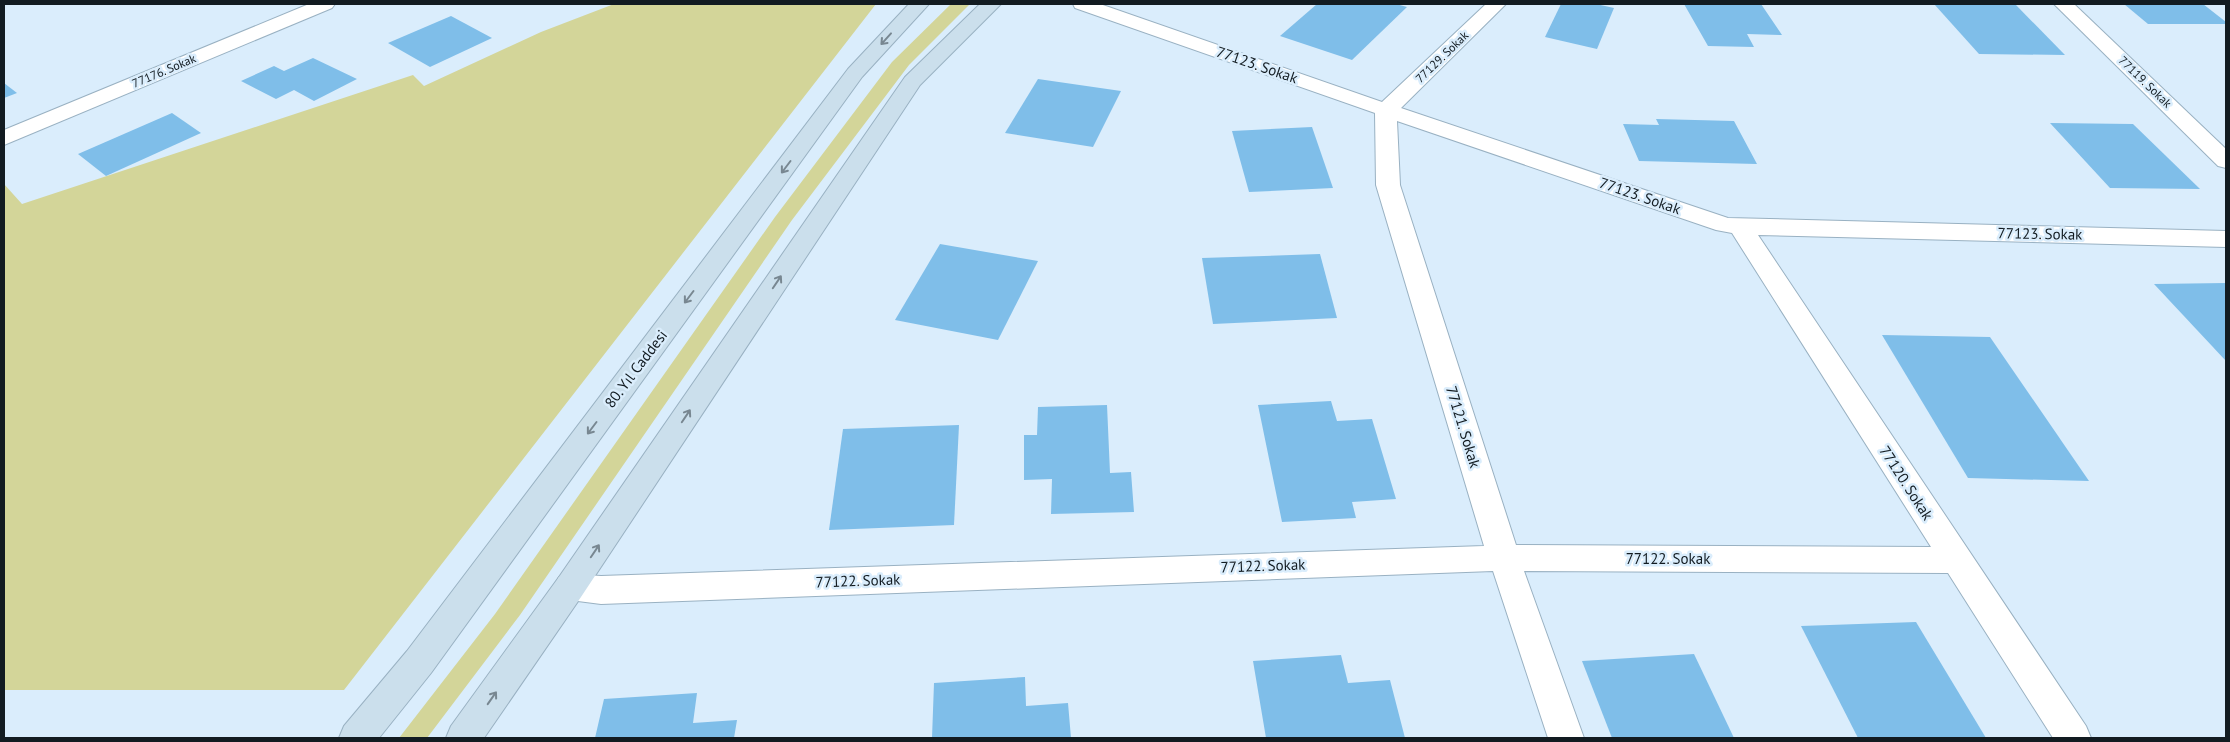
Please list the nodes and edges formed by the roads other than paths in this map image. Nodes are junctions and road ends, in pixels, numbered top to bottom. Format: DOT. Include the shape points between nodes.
graph roads {
  1 [pos="325,4"];
  2 [pos="919,4"];
  3 [pos="991,4"];
  4 [pos="1082,4"];
  5 [pos="1497,4"];
  6 [pos="2063,4"];
  7 [pos="1386,110"];
  8 [pos="4,138"];
  9 [pos="2226,160"];
  10 [pos="1740,227"];
  11 [pos="2226,239"];
  12 [pos="1504,558"];
  13 [pos="1956,560"];
  14 [pos="570,587"];
  15 [pos="357,738"];
  16 [pos="464,738"];
  17 [pos="1566,738"];
  18 [pos="2073,738"];
  1 -- 8 [label="street, 77176. Sokak"];
  2 -- 15 [label="main road, 80. Yıl Caddesi, one-way" via="855,73 419,662"];
  14 -- 3 [label="main road, one-way" via="912,81"];
  4 -- 7 [label="street, 77123. Sokak"];
  5 -- 7 [label="street, 77129. Sokak"];
  6 -- 9 [label="street, 77119. Sokak"];
  7 -- 10 [label="street, 77123. Sokak" via="1725,225"];
  7 -- 12 [label="street, 77121. Sokak" via="1388,185"];
  10 -- 11 [label="street, 77123. Sokak"];
  10 -- 13 [label="street, 77120. Sokak"];
  12 -- 13 [label="street, 77122. Sokak"];
  12 -- 14 [label="street, 77122. Sokak" via="601,590"];
  12 -- 17 [label="street, 77121. Sokak"];
  13 -- 18 [label="street, 77120. Sokak"];
  16 -- 14 [label="main road, one-way"];
}
